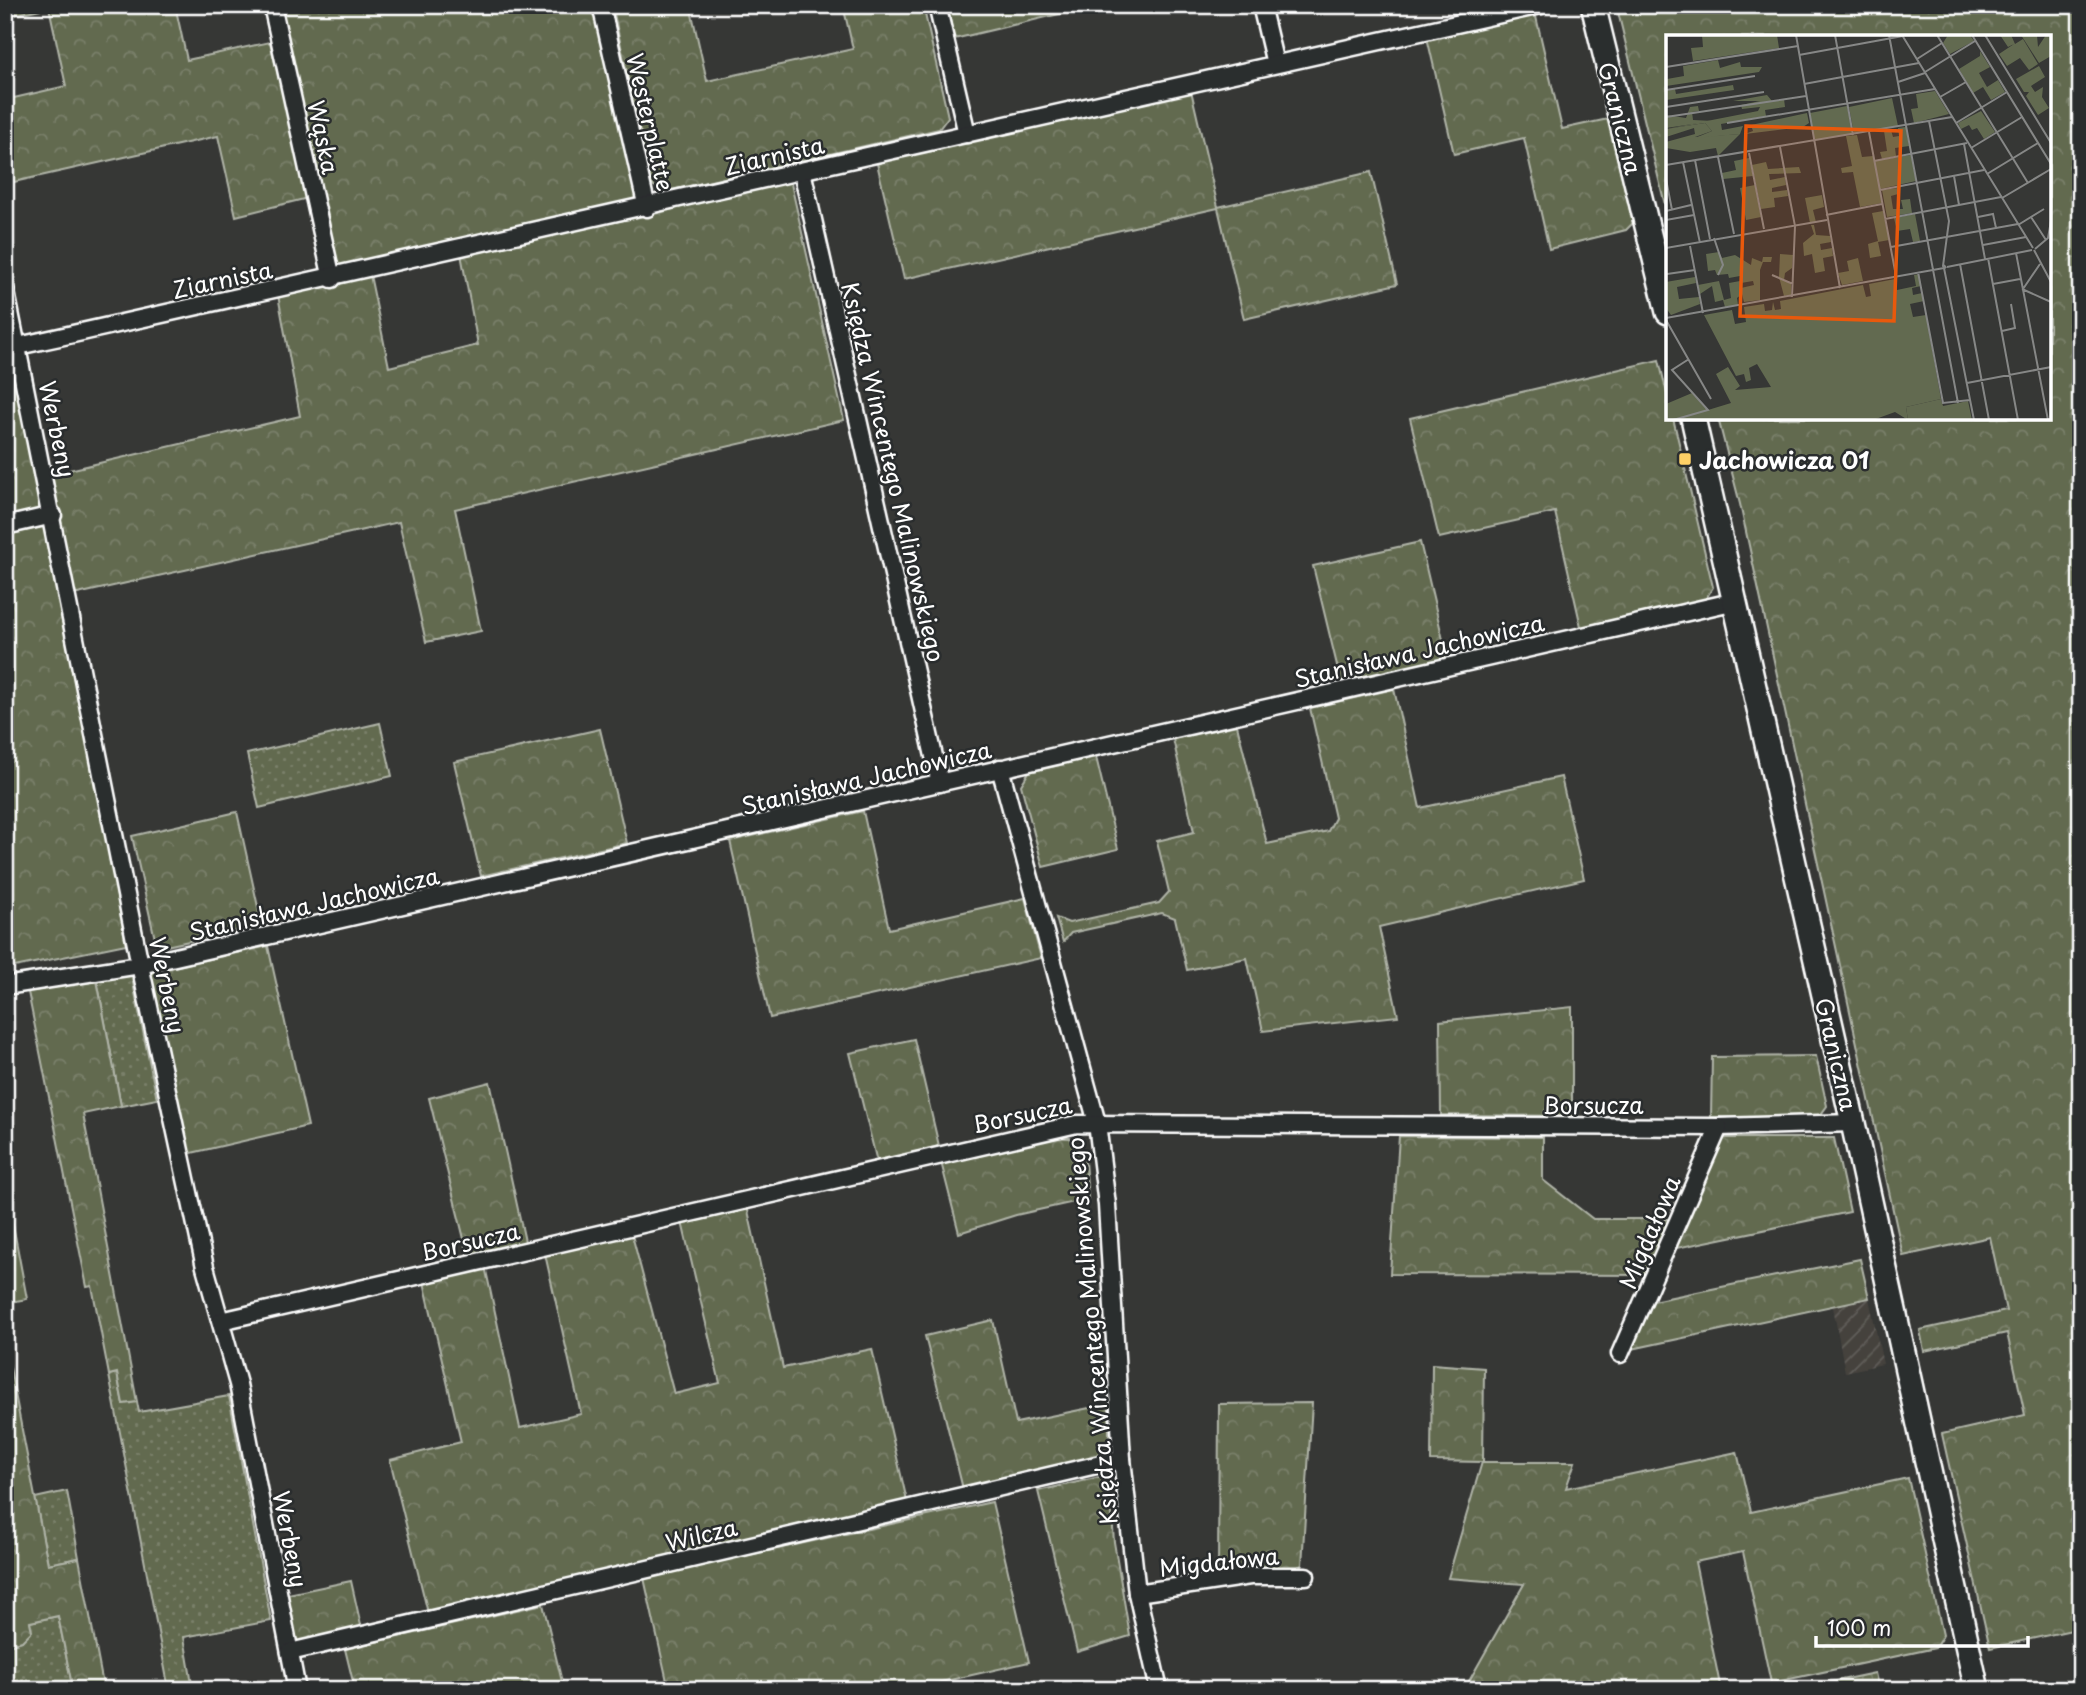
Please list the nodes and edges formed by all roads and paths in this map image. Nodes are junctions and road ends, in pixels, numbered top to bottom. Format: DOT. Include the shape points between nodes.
graph roads {
  1 [pos="272,5"];
  2 [pos="601,5"];
  3 [pos="937,5"];
  4 [pos="1261,5"];
  5 [pos="1541,5"];
  6 [pos="1593,5"];
  7 [pos="1275,64"];
  8 [pos="967,134"];
  9 [pos="802,171"];
  10 [pos="647,208"];
  11 [pos="332,279"];
  12 [pos="5,288"];
  13 [pos="1666,304"];
  14 [pos="18,346"];
  15 [pos="1693,420"];
  16 [pos="53,515"];
  17 [pos="5,526"];
  18 [pos="1736,601"];
  19 [pos="1000,768"];
  20 [pos="940,783"];
  21 [pos="140,965"];
  22 [pos="5,986"];
  23 [pos="1097,1123"];
  24 [pos="1853,1124"];
  25 [pos="1719,1127"];
  26 [pos="220,1321"];
  27 [pos="1620,1354"];
  28 [pos="1122,1459"];
  29 [pos="1306,1576"];
  30 [pos="1138,1593"];
  31 [pos="289,1652"];
  32 [pos="297,1690"];
  33 [pos="1159,1690"];
  34 [pos="1977,1690"];
  1 -- 11 [label="street, Wąska"];
  2 -- 10 [label="street, Westerplatte"];
  3 -- 8 [label="street"];
  4 -- 7 [label="street"];
  5 -- 7 [label="street, Ziarnista"];
  6 -- 13 [label="street, Graniczna"];
  7 -- 8 [label="street, Ziarnista"];
  8 -- 9 [label="street, Ziarnista"];
  9 -- 10 [label="street, Ziarnista"];
  9 -- 20 [label="street, Księdza Wincentego Malinowskiego"];
  10 -- 11 [label="street, Ziarnista"];
  11 -- 14 [label="street, Ziarnista"];
  12 -- 14 [label="street, Werbeny"];
  14 -- 16 [label="street, Werbeny"];
  15 -- 18 [label="street, Graniczna"];
  16 -- 17 [label="street"];
  16 -- 21 [label="street, Werbeny"];
  18 -- 19 [label="street, Stanisława Jachowicza"];
  18 -- 24 [label="street, Graniczna"];
  19 -- 20 [label="street, Stanisława Jachowicza"];
  19 -- 23 [label="street, Księdza Wincentego Malinowskiego"];
  20 -- 21 [label="street, Stanisława Jachowicza"];
  21 -- 22 [label="street, Stanisława Jachowicza"];
  21 -- 26 [label="street, Werbeny"];
  23 -- 25 [label="street, Borsucza"];
  23 -- 26 [label="street, Borsucza"];
  23 -- 28 [label="street, Księdza Wincentego Malinowskiego" via="1107,1205"];
  24 -- 25 [label="street, Borsucza"];
  24 -- 34 [label="street, Graniczna"];
  25 -- 27 [label="street, Migdałowa"];
  26 -- 31 [label="street, Werbeny" via="238,1384"];
  28 -- 30 [label="street, Księdza Wincentego Malinowskiego"];
  28 -- 31 [label="street, Wilcza"];
  29 -- 30 [label="street, Migdałowa" via="1250,1576"];
  30 -- 33 [label="street, Księdza Wincentego Malinowskiego"];
  31 -- 32 [label="street, Werbeny"];
}
